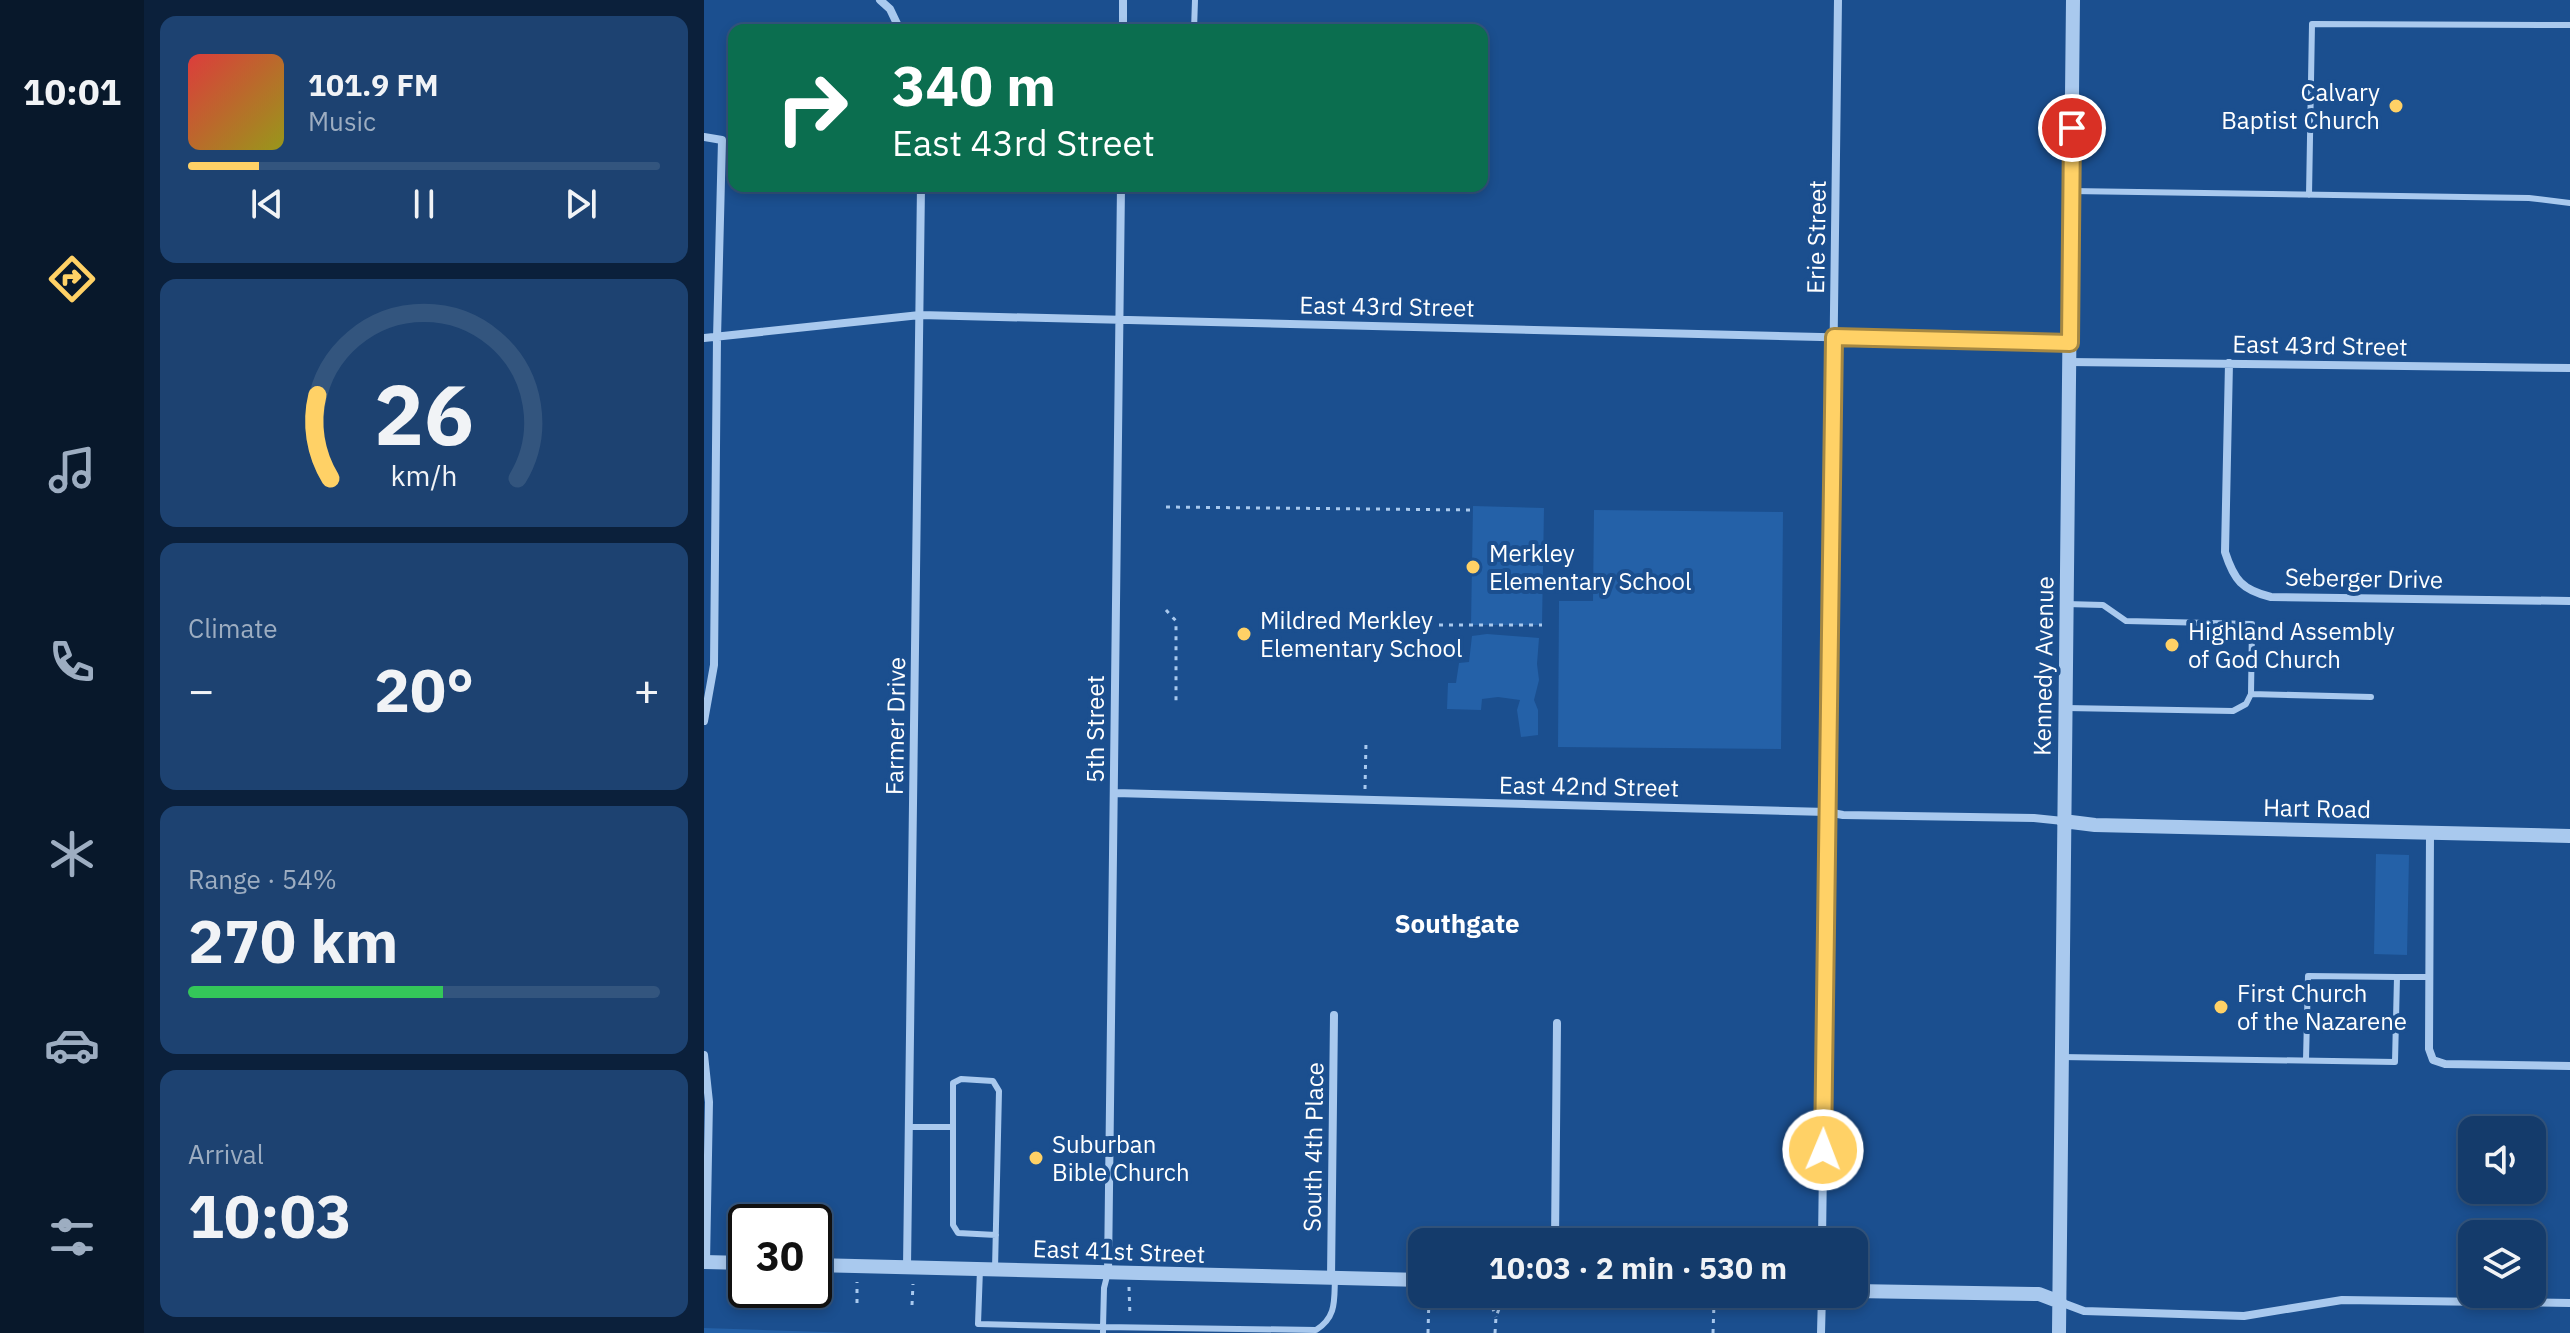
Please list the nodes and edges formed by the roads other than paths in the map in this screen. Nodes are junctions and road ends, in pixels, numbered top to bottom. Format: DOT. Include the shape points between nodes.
graph roads {
  1 [pos="880,0"];
  2 [pos="1123,0"];
  3 [pos="1195,0"];
  4 [pos="1838,0"];
  5 [pos="2073,0"];
  6 [pos="897,24"];
  7 [pos="1123,24"];
  8 [pos="1194,24"];
  9 [pos="2570,25"];
  10 [pos="704,137"];
  11 [pos="2071,191"];
  12 [pos="921,192"];
  13 [pos="1121,192"];
  14 [pos="2309,195"];
  15 [pos="2570,203"];
  16 [pos="920,315"];
  17 [pos="1120,320"];
  18 [pos="1834,337"];
  19 [pos="704,338"];
  20 [pos="717,338"];
  21 [pos="2070,343"];
  22 [pos="2069,362"];
  23 [pos="2229,363"];
  24 [pos="2570,368"];
  25 [pos="2570,601"];
  26 [pos="2066,604"];
  27 [pos="2251,694"];
  28 [pos="2371,697"];
  29 [pos="2064,708"];
  30 [pos="704,721"];
  31 [pos="1115,793"];
  32 [pos="1827,812"];
  33 [pos="2063,821"];
  34 [pos="2430,833"];
  35 [pos="2570,836"];
  36 [pos="2397,977"];
  37 [pos="2429,977"];
  38 [pos="1334,1015"];
  39 [pos="1557,1023"];
  40 [pos="704,1055"];
  41 [pos="2061,1057"];
  42 [pos="2306,1060"];
  43 [pos="2570,1066"];
  44 [pos="909,1127"];
  45 [pos="953,1127"];
  46 [pos="1555,1228"];
  47 [pos="1822,1228"];
  48 [pos="996,1235"];
  49 [pos="705,1262"];
  50 [pos="728,1263"];
  51 [pos="832,1265"];
  52 [pos="907,1267"];
  53 [pos="987,1269"];
  54 [pos="1108,1272"];
  55 [pos="1333,1278"];
  56 [pos="1408,1280"];
  57 [pos="1868,1291"];
  58 [pos="2060,1302"];
  59 [pos="2570,1303"];
  60 [pos="1822,1308"];
  61 [pos="1103,1330"];
  62 [pos="1821,1333"];
  63 [pos="2059,1333"];
  1 -- 6 [label="street"];
  2 -- 7 [label="street"];
  3 -- 8 [label="lane"];
  4 -- 18 [label="street, Erie Street"];
  5 -- 11 [label="street, Kennedy Avenue"];
  9 -- 14 [label="lane" via="2312,24"];
  10 -- 20 [label="street" via="722,140"];
  11 -- 14 [label="lane"];
  11 -- 21 [label="street, Kennedy Avenue"];
  12 -- 16 [label="street, Farmer Drive"];
  13 -- 17 [label="street, 5th Street"];
  14 -- 15 [label="lane"];
  16 -- 17 [label="street, East 43rd Street"];
  16 -- 20 [label="street, East 43rd Street"];
  16 -- 44 [label="street, Farmer Drive"];
  17 -- 18 [label="street, East 43rd Street"];
  17 -- 31 [label="street, 5th Street"];
  18 -- 21 [label="street, East 43rd Street"];
  18 -- 32 [label="street, Erie Street"];
  19 -- 20 [label="street, East 43rd Street"];
  20 -- 30 [label="street" via="714,665"];
  21 -- 22 [label="street, Kennedy Avenue"];
  22 -- 23 [label="street, East 43rd Street"];
  22 -- 26 [label="street, Kennedy Avenue"];
  23 -- 24 [label="street, East 43rd Street"];
  23 -- 25 [label="street, Seberger Drive" via="2225,552 2231,573 2243,585 2271,597"];
  26 -- 27 [label="lane" via="2103,605 2126,621 2252,624"];
  26 -- 29 [label="street, Kennedy Avenue"];
  27 -- 28 [label="lane"];
  27 -- 29 [label="lane" via="2233,711"];
  29 -- 33 [label="street, Kennedy Avenue"];
  31 -- 32 [label="street, East 42nd Street"];
  31 -- 54 [label="street, 5th Street"];
  32 -- 33 [label="street, East 42nd Street"];
  32 -- 47 [label="street, Erie Street"];
  33 -- 34 [label="street, Hart Road"];
  33 -- 41 [label="street, Kennedy Avenue"];
  34 -- 35 [label="street, Hart Road"];
  34 -- 37 [label="street"];
  36 -- 37 [label="lane"];
  36 -- 42 [label="lane" via="2308,976"];
  36 -- 42 [label="lane" via="2395,1062"];
  37 -- 43 [label="street" via="2433,1060"];
  38 -- 55 [label="street, South 4th Place"];
  39 -- 46 [label="street"];
  40 -- 49 [label="street" via="709,1102"];
  41 -- 42 [label="lane"];
  41 -- 58 [label="street, Kennedy Avenue"];
  44 -- 45 [label="lane"];
  44 -- 52 [label="street, Farmer Drive"];
  45 -- 48 [label="lane" via="953,1225 958,1233"];
  45 -- 48 [label="lane" via="953,1083 993,1081 999,1091"];
  48 -- 53 [label="lane"];
  49 -- 50 [label="street"];
  51 -- 52 [label="street, East 41st Street"];
  52 -- 53 [label="street, East 41st Street"];
  53 -- 54 [label="street, East 41st Street"];
  53 -- 61 [label="lane" via="978,1324"];
  54 -- 55 [label="street, East 41st Street"];
  54 -- 61 [label="lane"];
  55 -- 56 [label="street, East 41st Street"];
  55 -- 61 [label="lane" via="1333,1312 1316,1330"];
  57 -- 58 [label="street" via="2039,1294"];
  58 -- 59 [label="street" via="2084,1311 2244,1316 2342,1300"];
  58 -- 63 [label="street, Kennedy Avenue"];
  60 -- 62 [label="street"];
}
